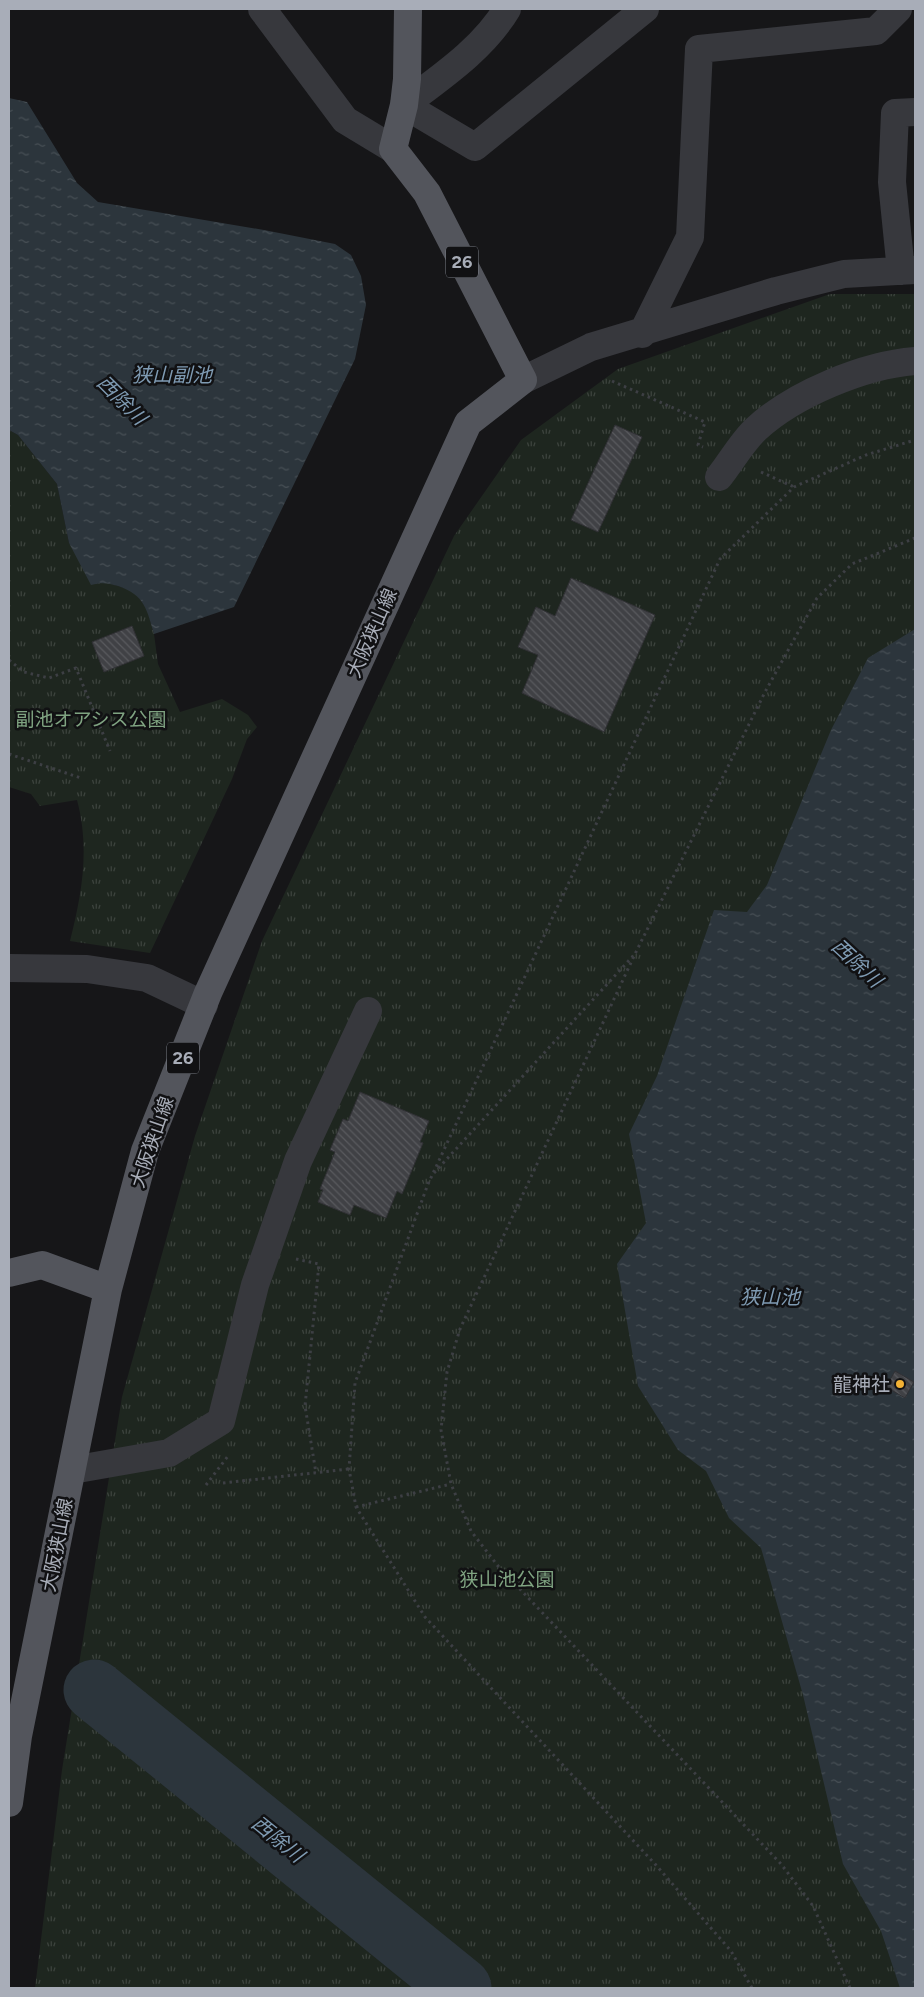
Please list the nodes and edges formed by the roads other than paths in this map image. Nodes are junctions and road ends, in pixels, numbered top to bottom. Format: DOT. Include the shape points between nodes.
graph roads {
  1 [pos="262,9"];
  2 [pos="408,9"];
  3 [pos="507,9"];
  4 [pos="645,9"];
  5 [pos="898,9"];
  6 [pos="404,105"];
  7 [pos="915,112"];
  8 [pos="393,148"];
  9 [pos="908,270"];
  10 [pos="642,334"];
  11 [pos="915,361"];
  12 [pos="523,380"];
  13 [pos="719,477"];
  14 [pos="9,968"];
  15 [pos="204,1005"];
  16 [pos="368,1011"];
  17 [pos="9,1273"];
  18 [pos="108,1289"];
  19 [pos="72,1470"];
  20 [pos="9,1802"];
  1 -- 8 [label="street" via="345,120"];
  2 -- 6 [label="main road"];
  3 -- 6 [label="street" via="488,36 456,66"];
  4 -- 6 [label="street" via="475,146"];
  5 -- 10 [label="street" via="876,31 699,49 690,237"];
  6 -- 8 [label="main road"];
  7 -- 9 [label="street" via="895,113 892,182"];
  8 -- 12 [label="main road, 26" via="426,193"];
  9 -- 10 [label="street" via="844,274 776,291"];
  10 -- 12 [label="street" via="591,347"];
  11 -- 13 [label="street" via="900,362 826,384 790,404 756,429"];
  12 -- 15 [label="main road, 大阪狭山線 / 26" via="468,423"];
  14 -- 15 [label="street" via="87,969 147,978"];
  15 -- 18 [label="main road, 大阪狭山線 / 26" via="145,1151"];
  16 -- 19 [label="street" via="298,1161 255,1285 221,1421 170,1453"];
  17 -- 18 [label="main road" via="42,1265"];
  18 -- 19 [label="main road, 大阪狭山線 / 26"];
  19 -- 20 [label="main road, 大阪狭山線 / 26" via="18,1736"];
}
